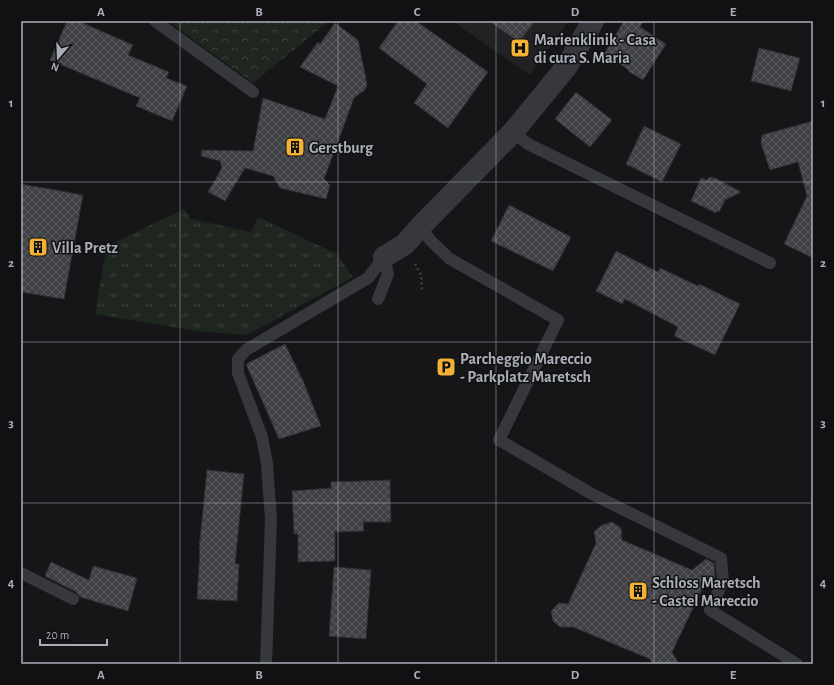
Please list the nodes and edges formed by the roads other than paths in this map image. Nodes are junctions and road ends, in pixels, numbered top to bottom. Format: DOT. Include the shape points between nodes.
graph roads {
  1 [pos="155,21"];
  2 [pos="593,21"];
  3 [pos="253,92"];
  4 [pos="513,132"];
  5 [pos="420,227"];
  6 [pos="384,257"];
  7 [pos="770,263"];
  8 [pos="378,300"];
  9 [pos="21,573"];
  10 [pos="73,599"];
  11 [pos="266,664"];
  12 [pos="797,664"];
  1 -- 3 [label="lane"];
  2 -- 4 [label="street" via="567,66"];
  4 -- 5 [label="street"];
  4 -- 7 [label="lane" via="528,144"];
  5 -- 6 [label="street" via="405,244"];
  5 -- 12 [label="lane" via="450,259 558,320 498,440 590,493 721,558 724,581 710,610"];
  6 -- 8 [label="lane" via="388,274"];
  6 -- 11 [label="lane" via="368,278 246,350 238,359 238,373 262,437 267,464 271,519"];
  9 -- 10 [label="lane"];
}
